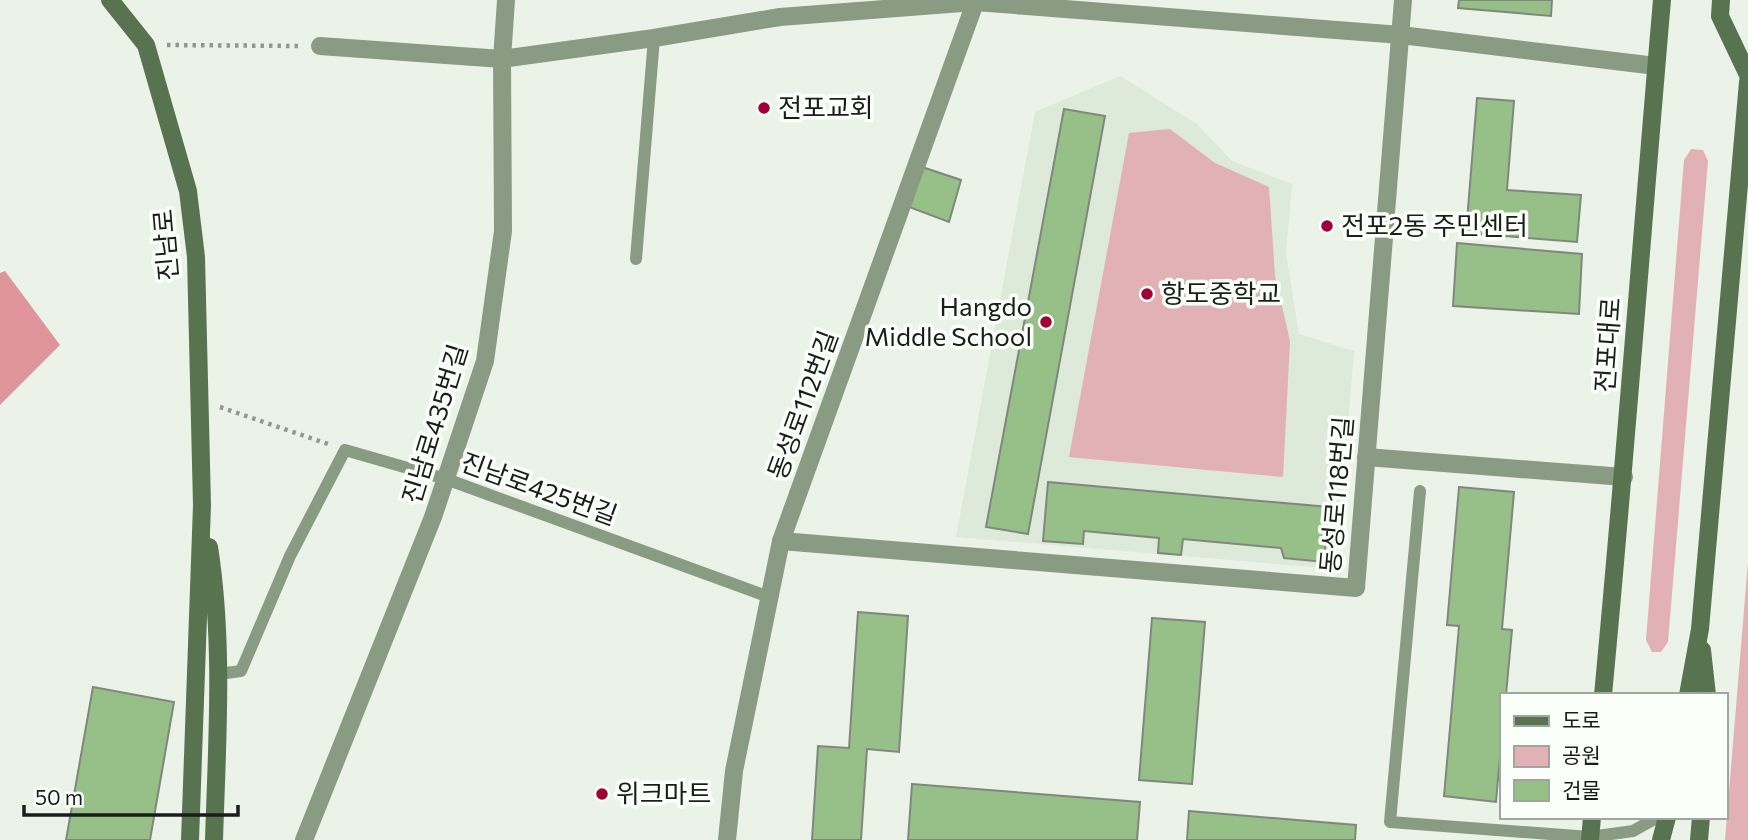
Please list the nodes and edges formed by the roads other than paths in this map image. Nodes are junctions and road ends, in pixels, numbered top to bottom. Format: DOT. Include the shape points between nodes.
graph roads {
  1 [pos="110,0"];
  2 [pos="506,0"];
  3 [pos="1403,0"];
  4 [pos="1662,0"];
  5 [pos="1721,0"];
  6 [pos="975,1"];
  7 [pos="1401,35"];
  8 [pos="654,38"];
  9 [pos="320,46"];
  10 [pos="502,59"];
  11 [pos="1657,66"];
  12 [pos="1748,75"];
  13 [pos="1748,82"];
  14 [pos="636,259"];
  15 [pos="1366,457"];
  16 [pos="1624,477"];
  17 [pos="446,479"];
  18 [pos="1420,491"];
  19 [pos="202,505"];
  20 [pos="781,541"];
  21 [pos="769,597"];
  22 [pos="1700,629"];
  23 [pos="219,674"];
  24 [pos="1603,693"];
  25 [pos="1688,693"];
  26 [pos="1707,693"];
  27 [pos="1592,819"];
  28 [pos="1654,819"];
  29 [pos="1666,819"];
  30 [pos="1701,819"];
  31 [pos="1590,839"];
  32 [pos="190,840"];
  33 [pos="214,840"];
  34 [pos="304,840"];
  35 [pos="727,840"];
  36 [pos="1661,840"];
  37 [pos="1699,840"];
  1 -- 19 [label="main road, 진남로" via="146,45 188,191 196,257"];
  2 -- 10 [label="street, 진남로435번길"];
  3 -- 7 [label="street, 동성로118번길"];
  4 -- 11 [label="main road, 전포대로"];
  5 -- 12 [label="main road" via="1720,16"];
  6 -- 7 [label="street"];
  6 -- 8 [label="street" via="780,17"];
  6 -- 20 [label="street, 동성로112번길"];
  7 -- 11 [label="street"];
  7 -- 15 [label="street, 동성로118번길"];
  8 -- 10 [label="street"];
  8 -- 14 [label="lane"];
  9 -- 10 [label="street"];
  10 -- 17 [label="street, 진남로435번길" via="503,232 485,361"];
  11 -- 16 [label="main road, 전포대로"];
  13 -- 22 [label="main road"];
  15 -- 16 [label="street"];
  15 -- 20 [label="street, 동성로118번길" via="1356,589"];
  16 -- 24 [label="main road, 전포대로"];
  17 -- 21 [label="lane, 진남로425번길"];
  17 -- 23 [label="lane, 진남로425번길" via="345,450 290,556 241,671"];
  17 -- 34 [label="street, 진남로435번길"];
  18 -- 31 [label="lane" via="1390,822"];
  19 -- 23 [label="main road, 진남로" via="213,572"];
  19 -- 32 [label="main road, 진남로"];
  20 -- 21 [label="street, 동성로112번길"];
  21 -- 35 [label="street, 동성로112번길" via="734,771"];
  22 -- 25 [label="main road"];
  22 -- 26 [label="main road"];
  23 -- 33 [label="main road, 진남로"];
  27 -- 31 [label="main road"];
  28 -- 31 [label="lane" via="1633,831"];
  29 -- 36 [label="main road"];
  30 -- 37 [label="main road"];
}
